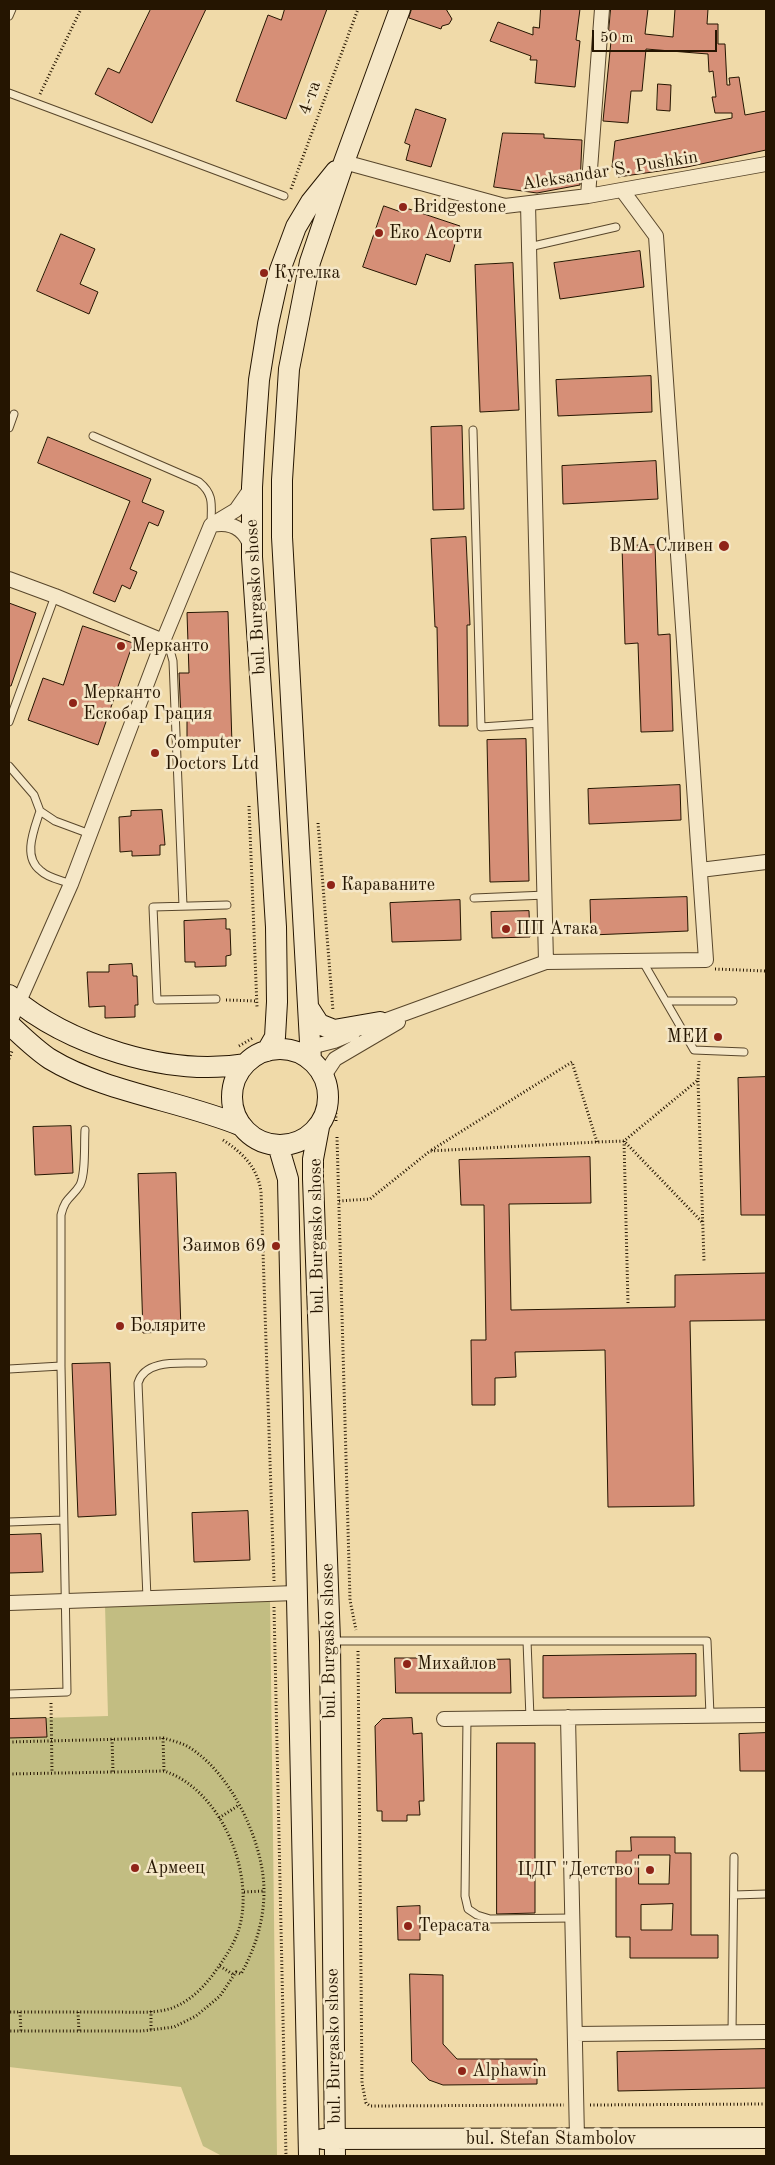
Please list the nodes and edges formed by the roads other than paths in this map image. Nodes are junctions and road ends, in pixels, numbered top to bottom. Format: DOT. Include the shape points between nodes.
graph roads {
  1 [pos="12,9"];
  2 [pos="400,9"];
  3 [pos="602,9"];
  4 [pos="9,16"];
  5 [pos="9,93"];
  6 [pos="344,162"];
  7 [pos="766,164"];
  8 [pos="622,190"];
  9 [pos="588,196"];
  10 [pos="286,197"];
  11 [pos="528,204"];
  12 [pos="616,227"];
  13 [pos="529,248"];
  14 [pos="14,414"];
  15 [pos="9,428"];
  16 [pos="473,430"];
  17 [pos="92,436"];
  18 [pos="252,487"];
  19 [pos="211,525"];
  20 [pos="252,557"];
  21 [pos="9,579"];
  22 [pos="55,596"];
  23 [pos="162,641"];
  24 [pos="9,722"];
  25 [pos="541,723"];
  26 [pos="9,766"];
  27 [pos="40,812"];
  28 [pos="90,834"];
  29 [pos="766,862"];
  30 [pos="700,870"];
  31 [pos="70,884"];
  32 [pos="546,895"];
  33 [pos="474,898"];
  34 [pos="227,905"];
  35 [pos="183,906"];
  36 [pos="546,962"];
  37 [pos="643,962"];
  38 [pos="13,999"];
  39 [pos="216,999"];
  40 [pos="667,1001"];
  41 [pos="732,1001"];
  42 [pos="433,1002"];
  43 [pos="310,1010"];
  44 [pos="380,1022"];
  45 [pos="9,1024"];
  46 [pos="262,1043"];
  47 [pos="744,1052"];
  48 [pos="306,1053"];
  49 [pos="241,1056"];
  50 [pos="323,1077"];
  51 [pos="242,1126"];
  52 [pos="319,1127"];
  53 [pos="85,1130"];
  54 [pos="278,1145"];
  55 [pos="203,1363"];
  56 [pos="61,1366"];
  57 [pos="9,1369"];
  58 [pos="63,1520"];
  59 [pos="9,1522"];
  60 [pos="296,1593"];
  61 [pos="147,1598"];
  62 [pos="65,1601"];
  63 [pos="9,1602"];
  64 [pos="330,1640"];
  65 [pos="527,1641"];
  66 [pos="9,1694"];
  67 [pos="710,1715"];
  68 [pos="766,1715"];
  69 [pos="568,1717"];
  70 [pos="467,1718"];
  71 [pos="530,1718"];
  72 [pos="444,1719"];
  73 [pos="734,1857"];
  74 [pos="766,1894"];
  75 [pos="734,1895"];
  76 [pos="572,1918"];
  77 [pos="732,2032"];
  78 [pos="766,2032"];
  79 [pos="575,2034"];
  80 [pos="577,2138"];
  81 [pos="766,2138"];
  82 [pos="308,2148"];
  83 [pos="335,2148"];
  1 -- 4 [label="lane"];
  2 -- 6 [label="main road, bul. Burgasko shose"];
  3 -- 9 [label="street"];
  5 -- 10 [label="lane"];
  6 -- 11 [label="street, Aleksandar S. Pushkin" via="505,206"];
  6 -- 18 [label="main road, bul. Burgasko shose" via="311,202 296,227 280,270 260,380"];
  6 -- 43 [label="main road, bul. Burgasko shose" via="310,262 289,370 282,480 282,537"];
  7 -- 8 [label="street, Aleksandar S. Pushkin"];
  8 -- 9 [label="street, Aleksandar S. Pushkin"];
  8 -- 30 [label="street" via="656,236"];
  9 -- 11 [label="street, Aleksandar S. Pushkin"];
  11 -- 13 [label="street"];
  12 -- 13 [label="lane"];
  13 -- 25 [label="street"];
  14 -- 15 [label="lane"];
  16 -- 25 [label="lane" via="482,727"];
  17 -- 19 [label="lane" via="199,482 208,490 211,499"];
  18 -- 19 [label="street" via="236,510"];
  18 -- 20 [label="main road, bul. Burgasko shose"];
  19 -- 20 [label="street" via="220,523 237,528 249,540"];
  19 -- 23 [label="street"];
  20 -- 46 [label="main road, bul. Burgasko shose" via="276,927 275,1037"];
  21 -- 22 [label="street"];
  22 -- 23 [label="street"];
  22 -- 24 [label="lane"];
  23 -- 28 [label="street"];
  23 -- 35 [label="lane" via="170,650 173,661"];
  25 -- 32 [label="street"];
  26 -- 27 [label="lane" via="34,795"];
  27 -- 28 [label="lane"];
  27 -- 31 [label="lane" via="30,850 33,865 42,873"];
  28 -- 31 [label="street"];
  29 -- 30 [label="street"];
  30 -- 37 [label="street" via="706,960"];
  31 -- 38 [label="street"];
  32 -- 33 [label="lane"];
  32 -- 36 [label="street"];
  34 -- 35 [label="lane"];
  35 -- 39 [label="lane" via="153,908 157,1000"];
  36 -- 37 [label="street"];
  36 -- 42 [label="street"];
  37 -- 40 [label="lane"];
  38 -- 45 [label="street"];
  38 -- 49 [label="main road" via="87,1042 124,1054 184,1065 229,1067"];
  40 -- 41 [label="lane"];
  40 -- 47 [label="lane" via="694,1050"];
  42 -- 44 [label="street"];
  42 -- 50 [label="street" via="335,1059"];
  43 -- 44 [label="main road" via="319,1024 334,1030"];
  43 -- 48 [label="main road, bul. Burgasko shose"];
  44 -- 48 [label="street"];
  45 -- 51 [label="main road" via="49,1058 64,1066"];
  46 -- 48 [label="main road"];
  46 -- 49 [label="main road" via="256,1056"];
  48 -- 50 [label="main road"];
  49 -- 51 [label="main road" via="232,1096 235,1114"];
  50 -- 52 [label="main road" via="327,1102"];
  51 -- 54 [label="main road" via="260,1141"];
  52 -- 54 [label="main road" via="294,1143"];
  52 -- 64 [label="main road, bul. Burgasko shose" via="313,1179"];
  53 -- 56 [label="lane" via="82,1178 64,1202 61,1214"];
  54 -- 60 [label="main road, bul. Burgasko shose" via="288,1179"];
  55 -- 61 [label="lane" via="153,1366 142,1372 138,1383"];
  56 -- 57 [label="lane"];
  56 -- 58 [label="lane"];
  58 -- 59 [label="lane"];
  58 -- 62 [label="lane"];
  60 -- 61 [label="street"];
  60 -- 82 [label="main road, bul. Burgasko shose"];
  61 -- 62 [label="street"];
  62 -- 63 [label="street"];
  62 -- 66 [label="lane" via="67,1692"];
  64 -- 65 [label="lane"];
  64 -- 83 [label="main road, bul. Burgasko shose"];
  65 -- 67 [label="lane" via="707,1641"];
  65 -- 71 [label="lane"];
  67 -- 68 [label="street"];
  67 -- 69 [label="street"];
  69 -- 71 [label="street"];
  69 -- 76 [label="street"];
  70 -- 71 [label="street"];
  70 -- 72 [label="street"];
  70 -- 76 [label="lane" via="465,1896 468,1909 490,1918"];
  73 -- 75 [label="lane"];
  74 -- 75 [label="lane"];
  75 -- 77 [label="lane"];
  76 -- 79 [label="street"];
  77 -- 78 [label="street"];
  77 -- 79 [label="street"];
  79 -- 80 [label="street"];
  80 -- 81 [label="main road, bul. Stefan Stambolov"];
  80 -- 83 [label="main road, bul. Stefan Stambolov"];
  82 -- 83 [label="main road, bul. Stefan Stambolov"];
}
